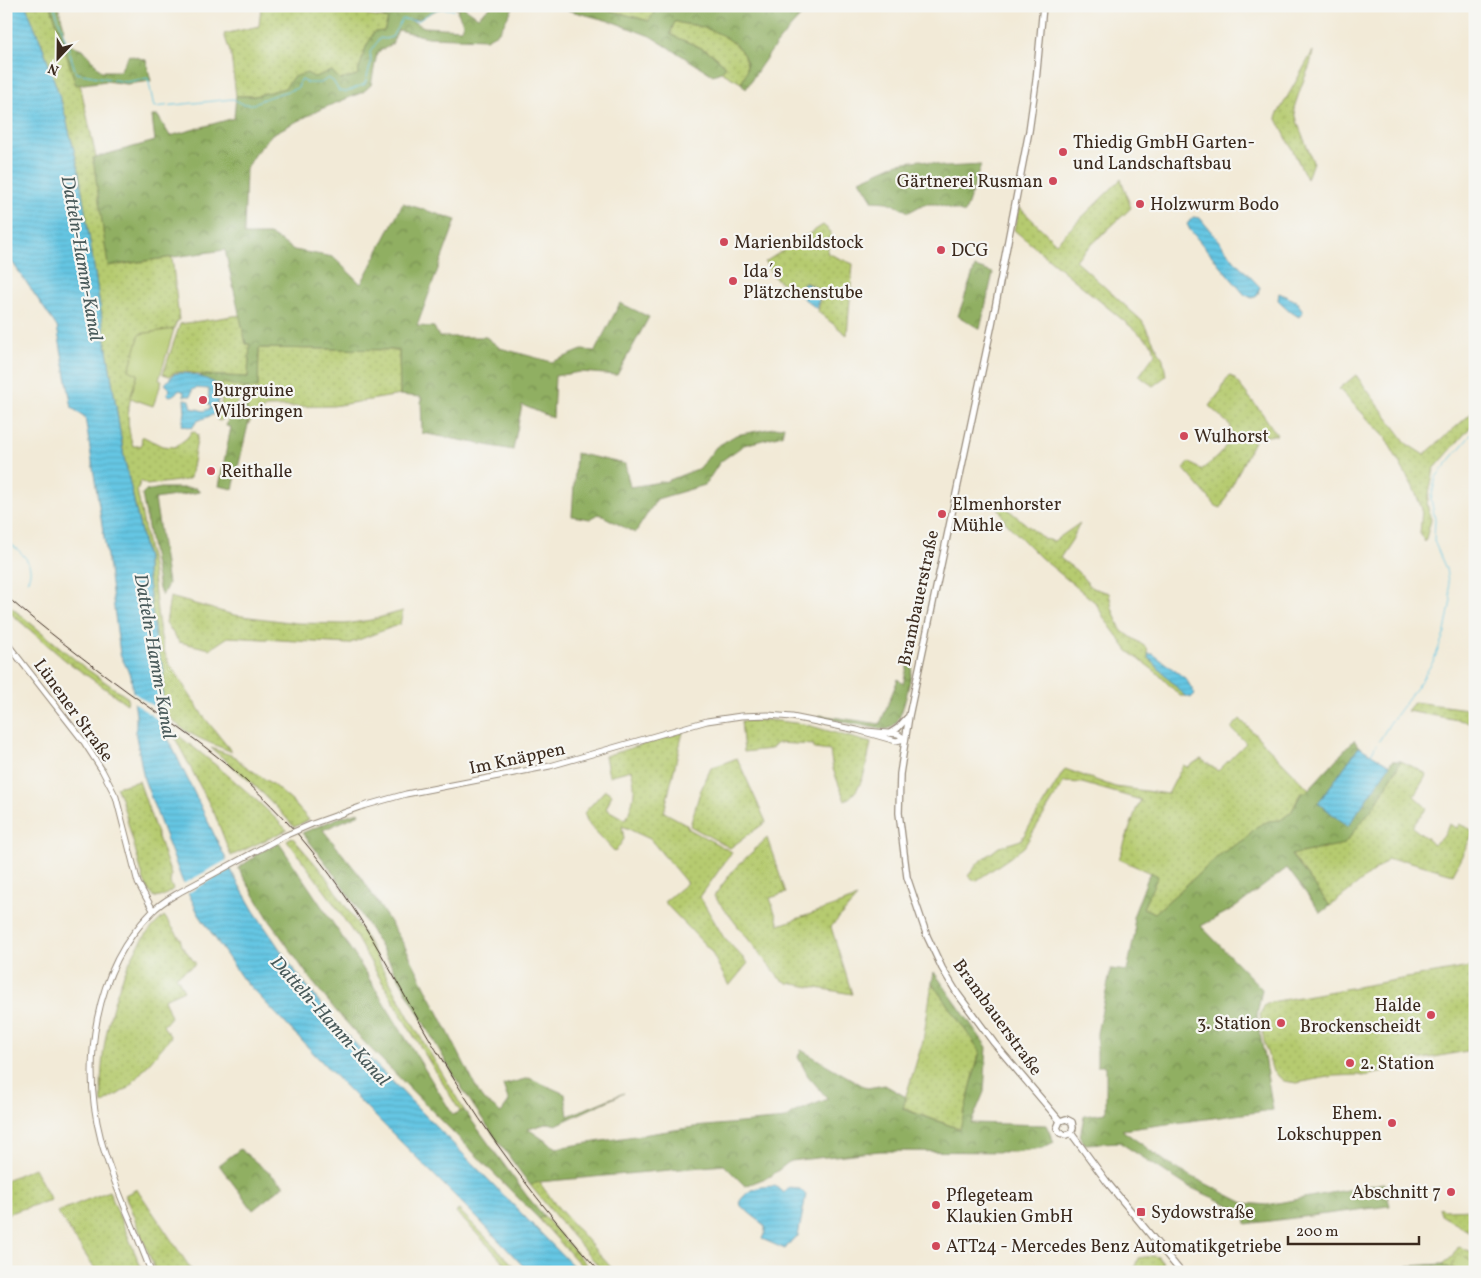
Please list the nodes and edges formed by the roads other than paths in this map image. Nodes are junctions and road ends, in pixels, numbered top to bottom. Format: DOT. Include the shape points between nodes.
graph roads {
  1 [pos="1042,9"];
  2 [pos="6,642"];
  3 [pos="908,716"];
  4 [pos="857,730"];
  5 [pos="890,733"];
  6 [pos="905,739"];
  7 [pos="153,910"];
  8 [pos="1060,1121"];
  9 [pos="1070,1133"];
  10 [pos="152,1272"];
  11 [pos="1181,1272"];
  1 -- 3 [label="main road, Brambauerstraße" via="1029,131 992,324"];
  2 -- 7 [label="street, Lünener Straße" via="102,770 116,797 138,883"];
  3 -- 5 [label="main road"];
  3 -- 6 [label="main road, Brambauerstraße"];
  4 -- 5 [label="street"];
  4 -- 6 [label="street, Im Knäppen" via="896,742"];
  4 -- 7 [label="street, Im Knäppen, bridge" via="792,717 741,716 707,721 550,766 406,794 360,807 282,837"];
  5 -- 6 [label="street"];
  6 -- 8 [label="main road, Brambauerstraße" via="899,813 907,877 927,936 957,993"];
  7 -- 10 [label="street, Im Knäppen" via="132,934 106,988 95,1034 92,1076 96,1117 105,1156"];
  8 -- 9 [label="main road" via="1057,1126 1060,1133"];
  8 -- 9 [label="main road" via="1072,1122"];
  9 -- 11 [label="main road"];
}
